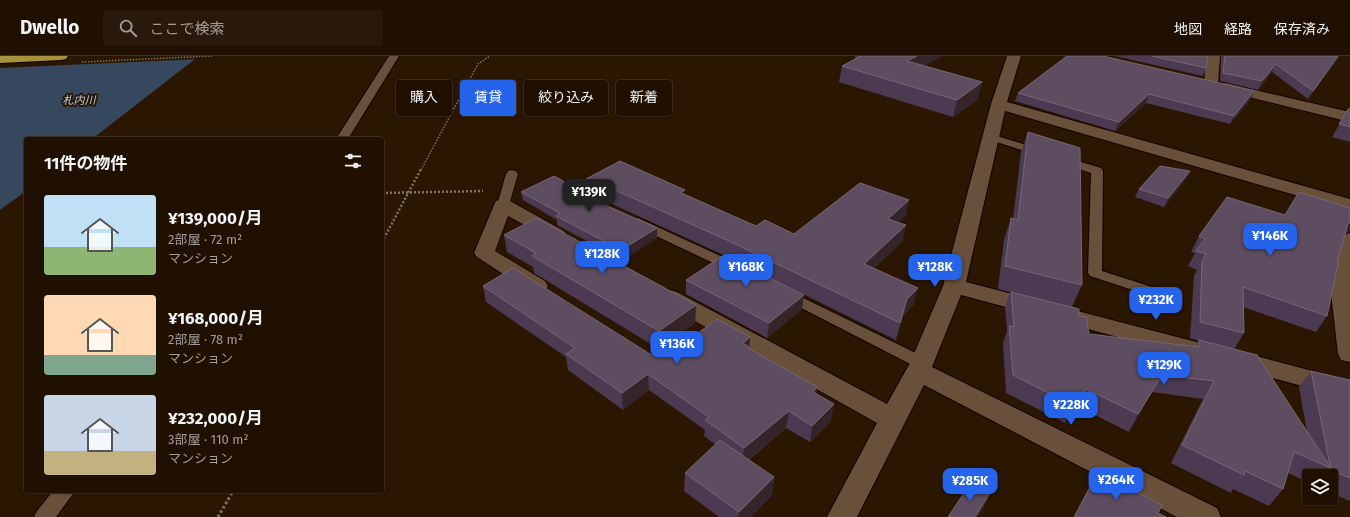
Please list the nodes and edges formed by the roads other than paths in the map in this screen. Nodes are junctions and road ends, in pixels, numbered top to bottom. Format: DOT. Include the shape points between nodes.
graph roads {
  1 [pos="61,56"];
  2 [pos="394,56"];
  3 [pos="1014,56"];
  4 [pos="1213,56"];
  5 [pos="0,59"];
  6 [pos="1196,80"];
  7 [pos="1211,84"];
  8 [pos="1000,104"];
  9 [pos="1350,117"];
  10 [pos="343,137"];
  11 [pos="991,137"];
  12 [pos="512,174"];
  13 [pos="505,198"];
  14 [pos="1350,205"];
  15 [pos="624,215"];
  16 [pos="1350,239"];
  17 [pos="578,246"];
  18 [pos="750,275"];
  19 [pos="770,286"];
  20 [pos="954,286"];
  21 [pos="653,288"];
  22 [pos="1147,290"];
  23 [pos="552,295"];
  24 [pos="715,322"];
  25 [pos="696,335"];
  26 [pos="1350,354"];
  27 [pos="920,367"];
  28 [pos="1350,390"];
  29 [pos="893,420"];
  30 [pos="62,493"];
  31 [pos="44,517"];
  32 [pos="842,517"];
  33 [pos="1206,517"];
  1 -- 5 [label="highway"];
  2 -- 10 [label="lane"];
  3 -- 8 [label="street"];
  4 -- 7 [label="street"];
  6 -- 7 [label="street"];
  7 -- 9 [label="street"];
  8 -- 11 [label="street"];
  8 -- 14 [label="street"];
  11 -- 20 [label="street"];
  11 -- 22 [label="lane" via="1097,171 1095,273"];
  12 -- 13 [label="lane"];
  13 -- 17 [label="street"];
  13 -- 23 [label="street" via="484,253"];
  15 -- 18 [label="lane"];
  16 -- 26 [label="street" via="1340,275"];
  19 -- 27 [label="lane"];
  20 -- 27 [label="street"];
  20 -- 28 [label="street"];
  21 -- 24 [label="street"];
  24 -- 25 [label="street"];
  24 -- 29 [label="street"];
  27 -- 29 [label="street"];
  27 -- 33 [label="street"];
  29 -- 32 [label="street"];
  30 -- 31 [label="lane"];
}
